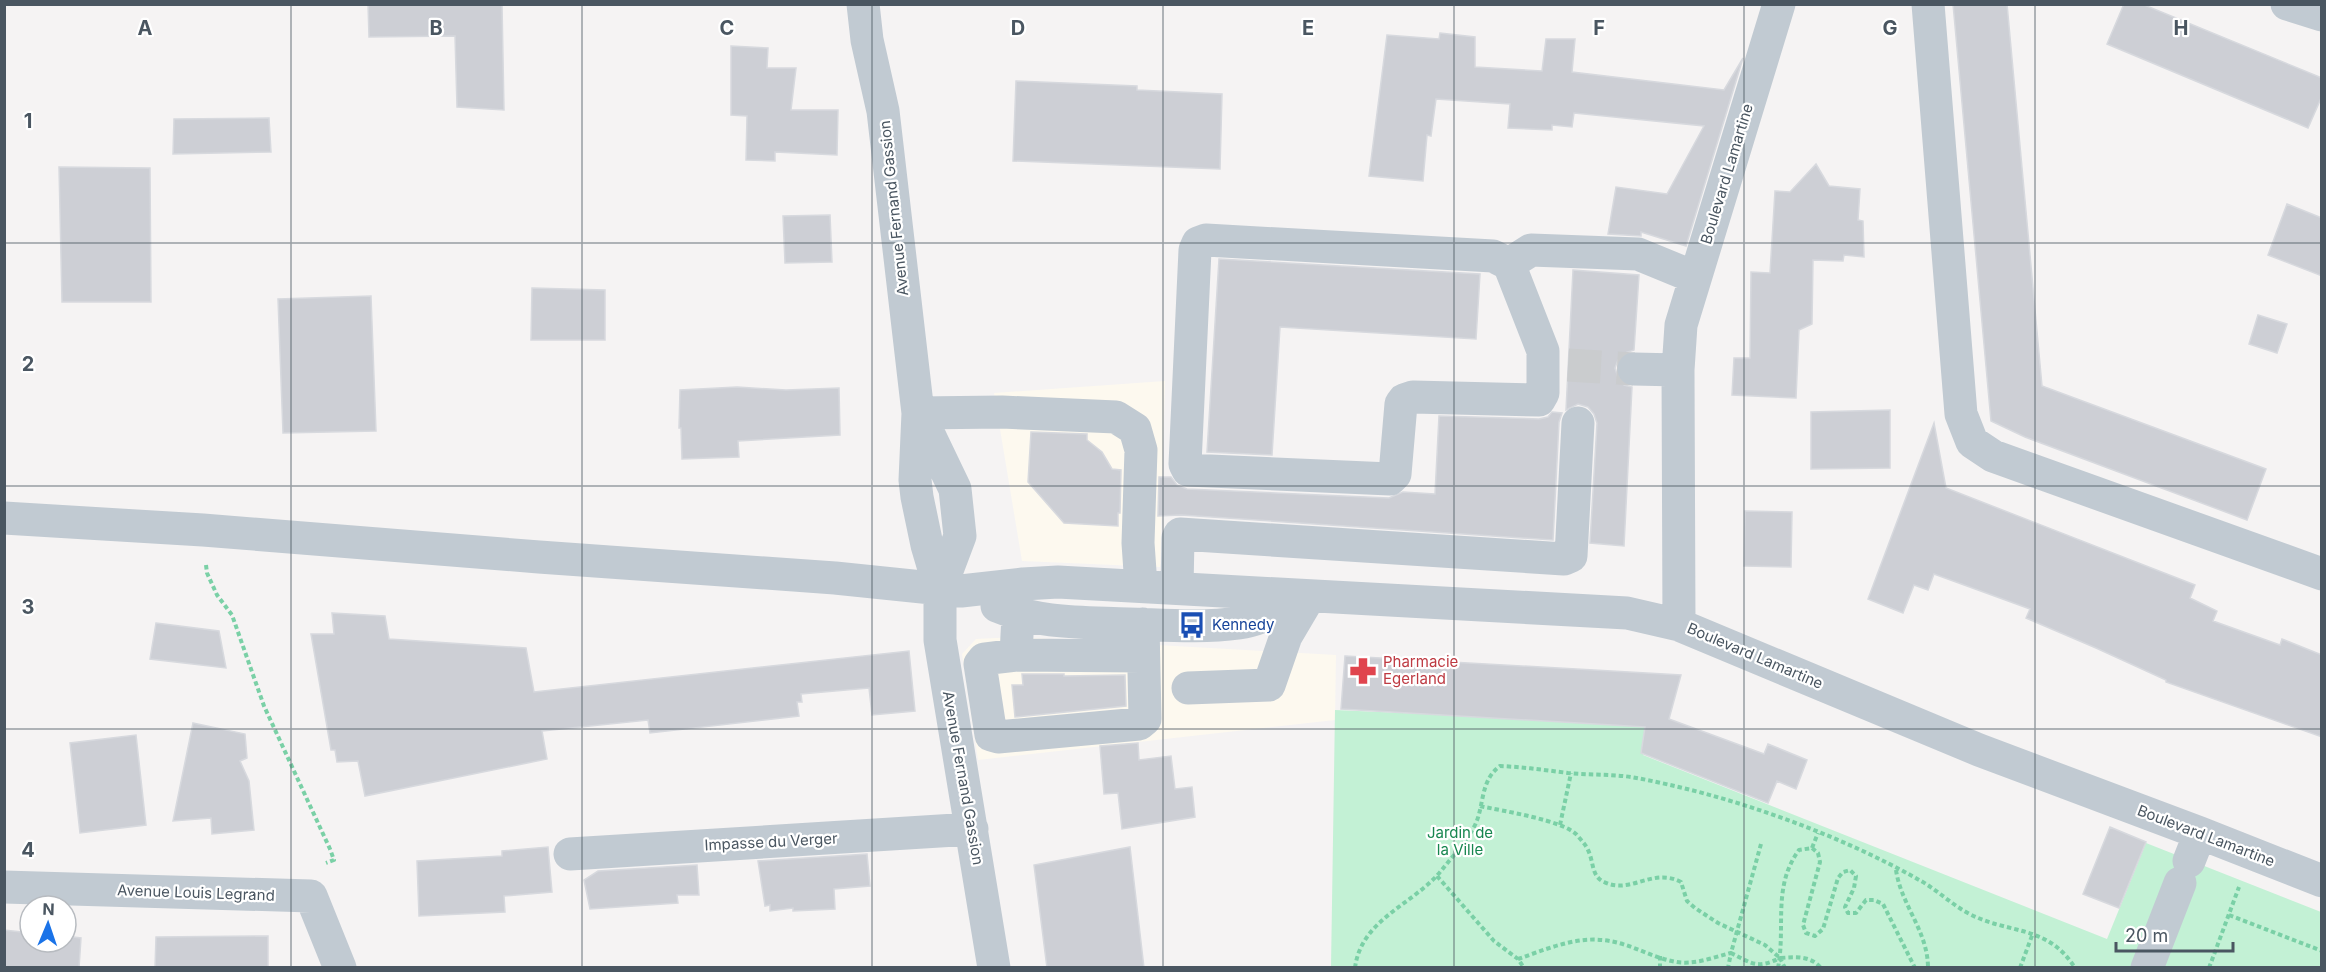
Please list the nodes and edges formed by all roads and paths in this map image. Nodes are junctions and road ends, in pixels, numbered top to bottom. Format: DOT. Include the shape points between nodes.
graph roads {
  1 [pos="863,4"];
  2 [pos="1779,4"];
  3 [pos="1928,4"];
  4 [pos="2287,4"];
  5 [pos="2322,15"];
  6 [pos="1509,264"];
  7 [pos="1694,277"];
  8 [pos="1634,369"];
  9 [pos="1678,370"];
  10 [pos="918,413"];
  11 [pos="1578,423"];
  12 [pos="4,518"];
  13 [pos="207,573"];
  14 [pos="2322,574"];
  15 [pos="1141,586"];
  16 [pos="1177,588"];
  17 [pos="951,590"];
  18 [pos="1309,597"];
  19 [pos="1018,615"];
  20 [pos="1679,625"];
  21 [pos="1143,640"];
  22 [pos="1016,655"];
  23 [pos="1188,688"];
  24 [pos="1571,774"];
  25 [pos="1480,806"];
  26 [pos="1560,825"];
  27 [pos="972,829"];
  28 [pos="1818,833"];
  29 [pos="1761,844"];
  30 [pos="1812,848"];
  31 [pos="570,854"];
  32 [pos="332,856"];
  33 [pos="2189,859"];
  34 [pos="1896,869"];
  35 [pos="1437,876"];
  36 [pos="2322,881"];
  37 [pos="4,887"];
  38 [pos="1738,933"];
  39 [pos="2033,933"];
  40 [pos="2322,951"];
  41 [pos="1731,953"];
  42 [pos="1660,956"];
  43 [pos="1518,958"];
  44 [pos="1780,958"];
  45 [pos="340,968"];
  46 [pos="994,968"];
  47 [pos="1355,968"];
  48 [pos="1524,968"];
  49 [pos="1660,968"];
  50 [pos="1728,968"];
  51 [pos="1778,968"];
  52 [pos="1785,968"];
  53 [pos="1821,968"];
  54 [pos="1915,968"];
  55 [pos="1928,968"];
  56 [pos="2020,968"];
  57 [pos="2076,968"];
  58 [pos="2147,968"];
  59 [pos="2209,968"];
  1 -- 10 [label="street, Avenue Fernand Gassion" via="883,111"];
  2 -- 7 [label="street, Boulevard Lamartine"];
  3 -- 14 [label="street" via="1960,414 1972,442 1993,456"];
  4 -- 5 [label="street"];
  6 -- 6 [label="street" via="1493,256 1206,240 1198,243 1185,464 1188,470 1390,478 1395,474 1404,400 1539,400 1556,364 1543,351"];
  6 -- 7 [label="street" via="1531,250 1638,254"];
  7 -- 9 [label="street, Boulevard Lamartine" via="1681,325"];
  8 -- 9 [label="street"];
  9 -- 20 [label="street, Boulevard Lamartine"];
  10 -- 15 [label="street" via="1116,417 1135,429 1141,450"];
  10 -- 17 [label="street, Avenue Fernand Gassion" via="917,497 927,545"];
  11 -- 16 [label="street" via="1571,556 1564,559 1180,534"];
  12 -- 17 [label="street" via="835,578"];
  13 -- 32 [label="path" via="232,615 264,706"];
  15 -- 16 [label="street"];
  15 -- 17 [label="street" via="1058,582"];
  16 -- 18 [label="street"];
  17 -- 19 [label="street"];
  17 -- 27 [label="street, Avenue Fernand Gassion" via="940,640"];
  18 -- 20 [label="street" via="1626,613"];
  18 -- 21 [label="street" via="1240,622 1192,625"];
  18 -- 23 [label="street" via="1286,636 1269,685"];
  19 -- 21 [label="street"];
  19 -- 22 [label="street"];
  20 -- 33 [label="street, Boulevard Lamartine" via="1979,750"];
  21 -- 22 [label="street"];
  21 -- 22 [label="street" via="1145,720 1139,724 998,737 991,735 980,664 984,658"];
  24 -- 25 [label="path" via="1500,766 1492,772"];
  24 -- 26 [label="path"];
  24 -- 28 [label="path" via="1629,777 1683,788"];
  25 -- 26 [label="path"];
  25 -- 35 [label="path" via="1475,825"];
  26 -- 38 [label="path" via="1575,833 1588,850 1595,875 1604,882 1617,886 1663,876 1674,878 1681,882 1695,908"];
  27 -- 31 [label="street, Impasse du Verger"];
  27 -- 46 [label="street, Avenue Fernand Gassion"];
  28 -- 30 [label="path"];
  28 -- 34 [label="path"];
  29 -- 38 [label="path"];
  30 -- 44 [label="path" via="1799,850 1789,864 1780,899"];
  30 -- 54 [label="path" via="1820,862 1803,925 1806,933 1815,936 1823,930 1838,878 1850,870 1856,876 1845,908 1848,914 1856,913 1866,900 1883,904"];
  33 -- 36 [label="street, Boulevard Lamartine"];
  33 -- 58 [label="street"];
  34 -- 39 [label="path" via="1966,912"];
  34 -- 55 [label="path" via="1899,887 1928,951"];
  35 -- 43 [label="path" via="1494,941"];
  35 -- 47 [label="path" via="1372,928 1361,946"];
  37 -- 45 [label="street, Avenue Louis Legrand" via="311,896"];
  38 -- 41 [label="path"];
  38 -- 44 [label="path" via="1765,945"];
  39 -- 56 [label="path"];
  39 -- 57 [label="path" via="2060,948"];
  40 -- 59 [label="path" via="2229,915"];
  41 -- 42 [label="path" via="1693,963"];
  41 -- 44 [label="path" via="1764,965"];
  41 -- 50 [label="path"];
  42 -- 43 [label="path" via="1599,939 1560,945"];
  42 -- 49 [label="path"];
  43 -- 48 [label="path"];
  44 -- 51 [label="path"];
  44 -- 52 [label="path"];
  44 -- 53 [label="path" via="1803,957"];
}
